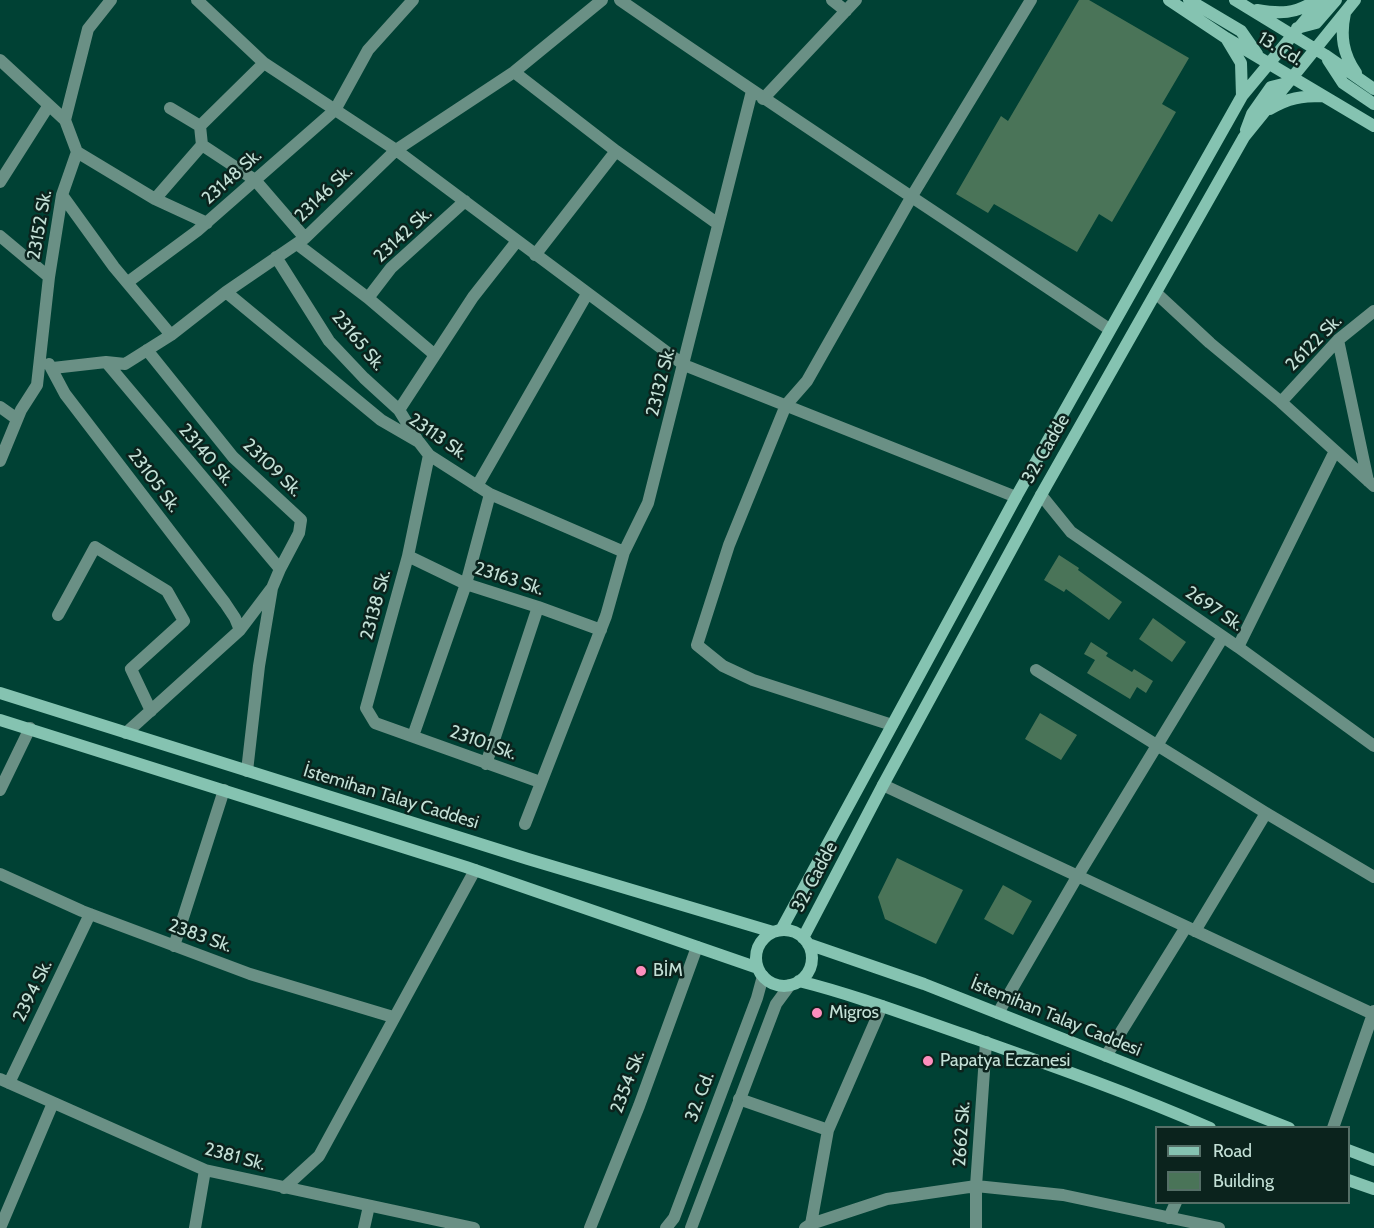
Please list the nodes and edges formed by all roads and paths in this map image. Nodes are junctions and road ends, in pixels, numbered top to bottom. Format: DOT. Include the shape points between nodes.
graph roads {
  1 [pos="111,0"];
  2 [pos="197,0"];
  3 [pos="413,0"];
  4 [pos="602,0"];
  5 [pos="620,0"];
  6 [pos="832,0"];
  7 [pos="856,0"];
  8 [pos="1031,0"];
  9 [pos="1169,0"];
  10 [pos="1189,0"];
  11 [pos="1235,0"];
  12 [pos="1319,0"];
  13 [pos="1336,0"];
  14 [pos="1355,0"];
  15 [pos="1250,9"];
  16 [pos="846,11"];
  17 [pos="1346,11"];
  18 [pos="1294,32"];
  19 [pos="1226,38"];
  20 [pos="1320,52"];
  21 [pos="0,60"];
  22 [pos="1264,60"];
  23 [pos="264,63"];
  24 [pos="514,72"];
  25 [pos="1360,79"];
  26 [pos="1289,80"];
  27 [pos="1374,89"];
  28 [pos="757,95"];
  29 [pos="1242,96"];
  30 [pos="1323,96"];
  31 [pos="1374,104"];
  32 [pos="49,105"];
  33 [pos="170,108"];
  34 [pos="335,110"];
  35 [pos="1265,112"];
  36 [pos="65,120"];
  37 [pos="200,126"];
  38 [pos="1374,126"];
  39 [pos="1244,137"];
  40 [pos="202,145"];
  41 [pos="396,150"];
  42 [pos="616,151"];
  43 [pos="77,152"];
  44 [pos="255,180"];
  45 [pos="0,182"];
  46 [pos="62,195"];
  47 [pos="912,196"];
  48 [pos="155,199"];
  49 [pos="465,201"];
  50 [pos="207,223"];
  51 [pos="718,224"];
  52 [pos="0,236"];
  53 [pos="301,241"];
  54 [pos="517,241"];
  55 [pos="535,255"];
  56 [pos="276,257"];
  57 [pos="49,277"];
  58 [pos="128,282"];
  59 [pos="226,292"];
  60 [pos="1156,292"];
  61 [pos="587,294"];
  62 [pos="368,298"];
  63 [pos="1374,311"];
  64 [pos="1109,329"];
  65 [pos="171,335"];
  66 [pos="1338,340"];
  67 [pos="147,350"];
  68 [pos="41,353"];
  69 [pos="435,356"];
  70 [pos="106,362"];
  71 [pos="684,365"];
  72 [pos="52,368"];
  73 [pos="1281,402"];
  74 [pos="786,405"];
  75 [pos="0,407"];
  76 [pos="399,410"];
  77 [pos="17,419"];
  78 [pos="419,442"];
  79 [pos="1335,451"];
  80 [pos="429,455"];
  81 [pos="0,461"];
  82 [pos="1371,484"];
  83 [pos="477,486"];
  84 [pos="490,494"];
  85 [pos="1041,495"];
  86 [pos="1016,497"];
  87 [pos="624,552"];
  88 [pos="408,556"];
  89 [pos="280,569"];
  90 [pos="466,584"];
  91 [pos="272,588"];
  92 [pos="538,607"];
  93 [pos="58,615"];
  94 [pos="240,630"];
  95 [pos="601,630"];
  96 [pos="1223,637"];
  97 [pos="1238,647"];
  98 [pos="1036,670"];
  99 [pos="0,693"];
  100 [pos="151,711"];
  101 [pos="0,720"];
  102 [pos="892,725"];
  103 [pos="30,728"];
  104 [pos="126,733"];
  105 [pos="414,736"];
  106 [pos="1158,745"];
  107 [pos="1374,746"];
  108 [pos="486,764"];
  109 [pos="248,771"];
  110 [pos="540,782"];
  111 [pos="883,785"];
  112 [pos="0,790"];
  113 [pos="225,790"];
  114 [pos="1266,813"];
  115 [pos="525,824"];
  116 [pos="475,870"];
  117 [pos="0,873"];
  118 [pos="1077,877"];
  119 [pos="1374,877"];
  120 [pos="90,914"];
  121 [pos="1190,929"];
  122 [pos="777,931"];
  123 [pos="806,941"];
  124 [pos="174,946"];
  125 [pos="697,946"];
  126 [pos="761,972"];
  127 [pos="794,983"];
  128 [pos="882,1006"];
  129 [pos="998,1013"];
  130 [pos="1374,1013"];
  131 [pos="393,1017"];
  132 [pos="986,1042"];
  133 [pos="1106,1056"];
  134 [pos="4,1081"];
  135 [pos="739,1099"];
  136 [pos="53,1103"];
  137 [pos="1205,1126"];
  138 [pos="1284,1126"];
  139 [pos="1334,1126"];
  140 [pos="828,1130"];
  141 [pos="1350,1151"];
  142 [pos="1374,1160"];
  143 [pos="205,1170"];
  144 [pos="1350,1181"];
  145 [pos="976,1186"];
  146 [pos="284,1188"];
  147 [pos="1374,1189"];
  148 [pos="1175,1204"];
  149 [pos="369,1206"];
  150 [pos="1168,1218"];
  151 [pos="428,1223"];
  152 [pos="808,1226"];
  153 [pos="0,1228"];
  154 [pos="195,1228"];
  155 [pos="364,1228"];
  156 [pos="474,1228"];
  157 [pos="590,1228"];
  158 [pos="666,1228"];
  159 [pos="691,1228"];
  160 [pos="976,1228"];
  161 [pos="1219,1228"];
  1 -- 36 [label="street" via="88,29"];
  2 -- 23 [label="street"];
  3 -- 34 [label="street, 23148 Sk." via="368,50"];
  4 -- 24 [label="street, 23146 Sk."];
  5 -- 28 [label="street"];
  6 -- 16 [label="street"];
  7 -- 16 [label="street"];
  8 -- 47 [label="street"];
  9 -- 19 [label="main road, 13. Cd."];
  10 -- 22 [label="main road" via="1241,31"];
  11 -- 15 [label="main road, 13. Cd."];
  12 -- 15 [label="main road" via="1301,10 1278,14"];
  12 -- 18 [label="main road, 32. Cadde"];
  13 -- 18 [label="main road" via="1316,23"];
  14 -- 17 [label="main road, 32. Cadde"];
  15 -- 18 [label="main road, 13. Cd."];
  16 -- 28 [label="street"];
  17 -- 20 [label="main road, 32. Cadde"];
  17 -- 25 [label="main road" via="1341,28 1343,47"];
  18 -- 20 [label="main road, 13. Cd."];
  18 -- 22 [label="main road, 32. Cadde"];
  19 -- 22 [label="main road, 13. Cd."];
  19 -- 29 [label="main road" via="1241,63"];
  20 -- 25 [label="main road, 13. Cd."];
  20 -- 26 [label="main road, 32. Cadde"];
  20 -- 31 [label="main road" via="1343,83"];
  21 -- 32 [label="street"];
  22 -- 26 [label="main road, 13. Cd."];
  22 -- 29 [label="main road, 32. Cadde"];
  23 -- 34 [label="street"];
  23 -- 37 [label="street"];
  24 -- 41 [label="street, 23146 Sk."];
  24 -- 42 [label="street"];
  25 -- 27 [label="main road, 13. Cd."];
  26 -- 30 [label="main road, 13. Cd."];
  26 -- 35 [label="main road, 32. Cadde"];
  26 -- 39 [label="main road" via="1271,87 1252,114"];
  28 -- 47 [label="street"];
  28 -- 51 [label="street, 23132 Sk."];
  29 -- 64 [label="main road, 32. Cadde"];
  30 -- 35 [label="main road" via="1299,96"];
  30 -- 38 [label="main road, 13. Cd."];
  32 -- 36 [label="street"];
  32 -- 45 [label="street"];
  33 -- 37 [label="street"];
  34 -- 41 [label="street"];
  34 -- 44 [label="street, 23148 Sk."];
  35 -- 39 [label="main road, 32. Cadde"];
  36 -- 43 [label="street"];
  37 -- 40 [label="street"];
  39 -- 60 [label="main road, 32. Cadde"];
  40 -- 44 [label="street"];
  40 -- 48 [label="street"];
  41 -- 49 [label="street"];
  41 -- 53 [label="street, 23146 Sk."];
  42 -- 51 [label="street"];
  42 -- 55 [label="street"];
  43 -- 46 [label="street, 23152 Sk."];
  43 -- 48 [label="street"];
  44 -- 50 [label="street, 23148 Sk."];
  44 -- 53 [label="street"];
  46 -- 57 [label="street, 23152 Sk."];
  46 -- 58 [label="street"];
  47 -- 64 [label="street"];
  47 -- 74 [label="street" via="807,381"];
  48 -- 50 [label="street"];
  49 -- 54 [label="street"];
  49 -- 62 [label="street, 23142 Sk." via="391,268"];
  50 -- 58 [label="street, 23148 Sk."];
  51 -- 71 [label="street, 23132 Sk."];
  52 -- 57 [label="street"];
  53 -- 56 [label="street, 23146 Sk."];
  53 -- 62 [label="street"];
  54 -- 55 [label="street"];
  54 -- 69 [label="street" via="473,297"];
  55 -- 61 [label="street"];
  56 -- 59 [label="street, 23146 Sk."];
  56 -- 76 [label="street, 23165 Sk." via="329,341"];
  57 -- 68 [label="street, 23152 Sk."];
  58 -- 65 [label="street"];
  59 -- 65 [label="street, 23146 Sk."];
  59 -- 78 [label="street, 23113 Sk." via="381,420"];
  60 -- 73 [label="street"];
  60 -- 85 [label="main road, 32. Cadde"];
  61 -- 71 [label="street"];
  61 -- 83 [label="street"];
  62 -- 69 [label="street"];
  63 -- 66 [label="street, 26122 Sk."];
  64 -- 86 [label="main road, 32. Cadde"];
  65 -- 67 [label="street, 23146 Sk."];
  66 -- 73 [label="street, 26122 Sk."];
  66 -- 82 [label="street"];
  67 -- 70 [label="street, 23146 Sk." via="125,364"];
  67 -- 89 [label="street, 23109 Sk." via="233,457 301,520 299,533"];
  68 -- 72 [label="street, 23105 Sk."];
  68 -- 77 [label="street, 23152 Sk." via="37,385"];
  69 -- 76 [label="street"];
  70 -- 72 [label="street, 23146 Sk."];
  70 -- 89 [label="street, 23140 Sk."];
  71 -- 74 [label="street"];
  71 -- 87 [label="street, 23132 Sk." via="648,503"];
  72 -- 94 [label="street, 23105 Sk." via="65,394 225,603"];
  73 -- 79 [label="street"];
  74 -- 86 [label="street"];
  74 -- 102 [label="street" via="729,545 697,645 723,666 753,680"];
  75 -- 77 [label="street"];
  76 -- 78 [label="street, 23165 Sk."];
  77 -- 81 [label="street, 23152 Sk."];
  78 -- 80 [label="street, 23113 Sk."];
  79 -- 82 [label="street"];
  79 -- 97 [label="street"];
  80 -- 83 [label="street, 23113 Sk."];
  80 -- 88 [label="street, 23138 Sk."];
  83 -- 84 [label="street, 23113 Sk."];
  84 -- 87 [label="street, 23113 Sk."];
  84 -- 90 [label="street"];
  85 -- 96 [label="street, 2697 Sk." via="1071,532"];
  85 -- 111 [label="main road, 32. Cadde"];
  86 -- 102 [label="main road, 32. Cadde"];
  87 -- 95 [label="street, 23132 Sk."];
  88 -- 90 [label="street, 23163 Sk."];
  88 -- 105 [label="street, 23138 Sk." via="366,708 375,723"];
  89 -- 91 [label="street, 23109 Sk."];
  90 -- 92 [label="street, 23163 Sk."];
  90 -- 105 [label="street"];
  91 -- 94 [label="street"];
  91 -- 109 [label="street, 23109 Sk."];
  92 -- 95 [label="street, 23163 Sk."];
  92 -- 108 [label="street"];
  93 -- 100 [label="street" via="95,547 167,591 184,621 131,669"];
  94 -- 100 [label="street"];
  95 -- 110 [label="street, 23132 Sk."];
  96 -- 97 [label="street, 2697 Sk."];
  96 -- 106 [label="street"];
  97 -- 107 [label="street, 2697 Sk."];
  98 -- 106 [label="street"];
  99 -- 104 [label="main road, İstemihan Talay Caddesi"];
  100 -- 104 [label="street"];
  101 -- 103 [label="main road"];
  102 -- 122 [label="main road, 32. Cadde"];
  103 -- 112 [label="street"];
  103 -- 113 [label="main road"];
  104 -- 109 [label="main road, İstemihan Talay Caddesi"];
  105 -- 108 [label="street, 23101 Sk."];
  106 -- 114 [label="street"];
  106 -- 118 [label="street"];
  108 -- 110 [label="street, 23101 Sk."];
  109 -- 122 [label="main road, İstemihan Talay Caddesi" via="528,859"];
  110 -- 115 [label="street, 23132 Sk."];
  111 -- 118 [label="street"];
  111 -- 123 [label="main road, 32. Cadde"];
  113 -- 116 [label="main road"];
  113 -- 124 [label="street"];
  114 -- 119 [label="street"];
  114 -- 121 [label="street"];
  116 -- 125 [label="main road"];
  116 -- 131 [label="street"];
  117 -- 120 [label="street, 2383 Sk."];
  118 -- 121 [label="street"];
  118 -- 129 [label="street"];
  120 -- 124 [label="street, 2383 Sk."];
  120 -- 134 [label="street, 2394 Sk."];
  121 -- 130 [label="street"];
  121 -- 133 [label="street"];
  122 -- 123 [label="main road" via="789,930"];
  122 -- 126 [label="main road" via="760,943 757,951"];
  123 -- 127 [label="main road" via="811,952 810,968"];
  123 -- 129 [label="main road, İstemihan Talay Caddesi"];
  124 -- 131 [label="street, 2383 Sk." via="250,974"];
  125 -- 126 [label="main road"];
  125 -- 157 [label="street, 2354 Sk."];
  126 -- 127 [label="main road" via="780,986"];
  126 -- 158 [label="street, 32. Cd." via="757,998 674,1218"];
  127 -- 128 [label="main road"];
  127 -- 135 [label="street, 32. Cd." via="776,1005"];
  128 -- 132 [label="main road"];
  128 -- 140 [label="street"];
  129 -- 133 [label="main road, İstemihan Talay Caddesi"];
  130 -- 139 [label="street"];
  131 -- 146 [label="street" via="319,1156"];
  132 -- 137 [label="main road"];
  132 -- 145 [label="street, 2662 Sk."];
  133 -- 138 [label="main road, İstemihan Talay Caddesi"];
  134 -- 136 [label="street, 2381 Sk."];
  135 -- 140 [label="street"];
  135 -- 159 [label="street, 32. Cd."];
  136 -- 143 [label="street, 2381 Sk."];
  136 -- 153 [label="street"];
  140 -- 152 [label="street"];
  141 -- 142 [label="main road"];
  143 -- 146 [label="street, 2381 Sk."];
  143 -- 154 [label="street"];
  144 -- 147 [label="main road"];
  145 -- 150 [label="street" via="1063,1196"];
  145 -- 152 [label="street" via="887,1199"];
  145 -- 160 [label="street, 2662 Sk."];
  146 -- 149 [label="street, 2381 Sk."];
  148 -- 150 [label="street"];
  149 -- 151 [label="street, 2381 Sk."];
  149 -- 155 [label="street"];
  150 -- 161 [label="street"];
  151 -- 156 [label="street, 2381 Sk."];
}
